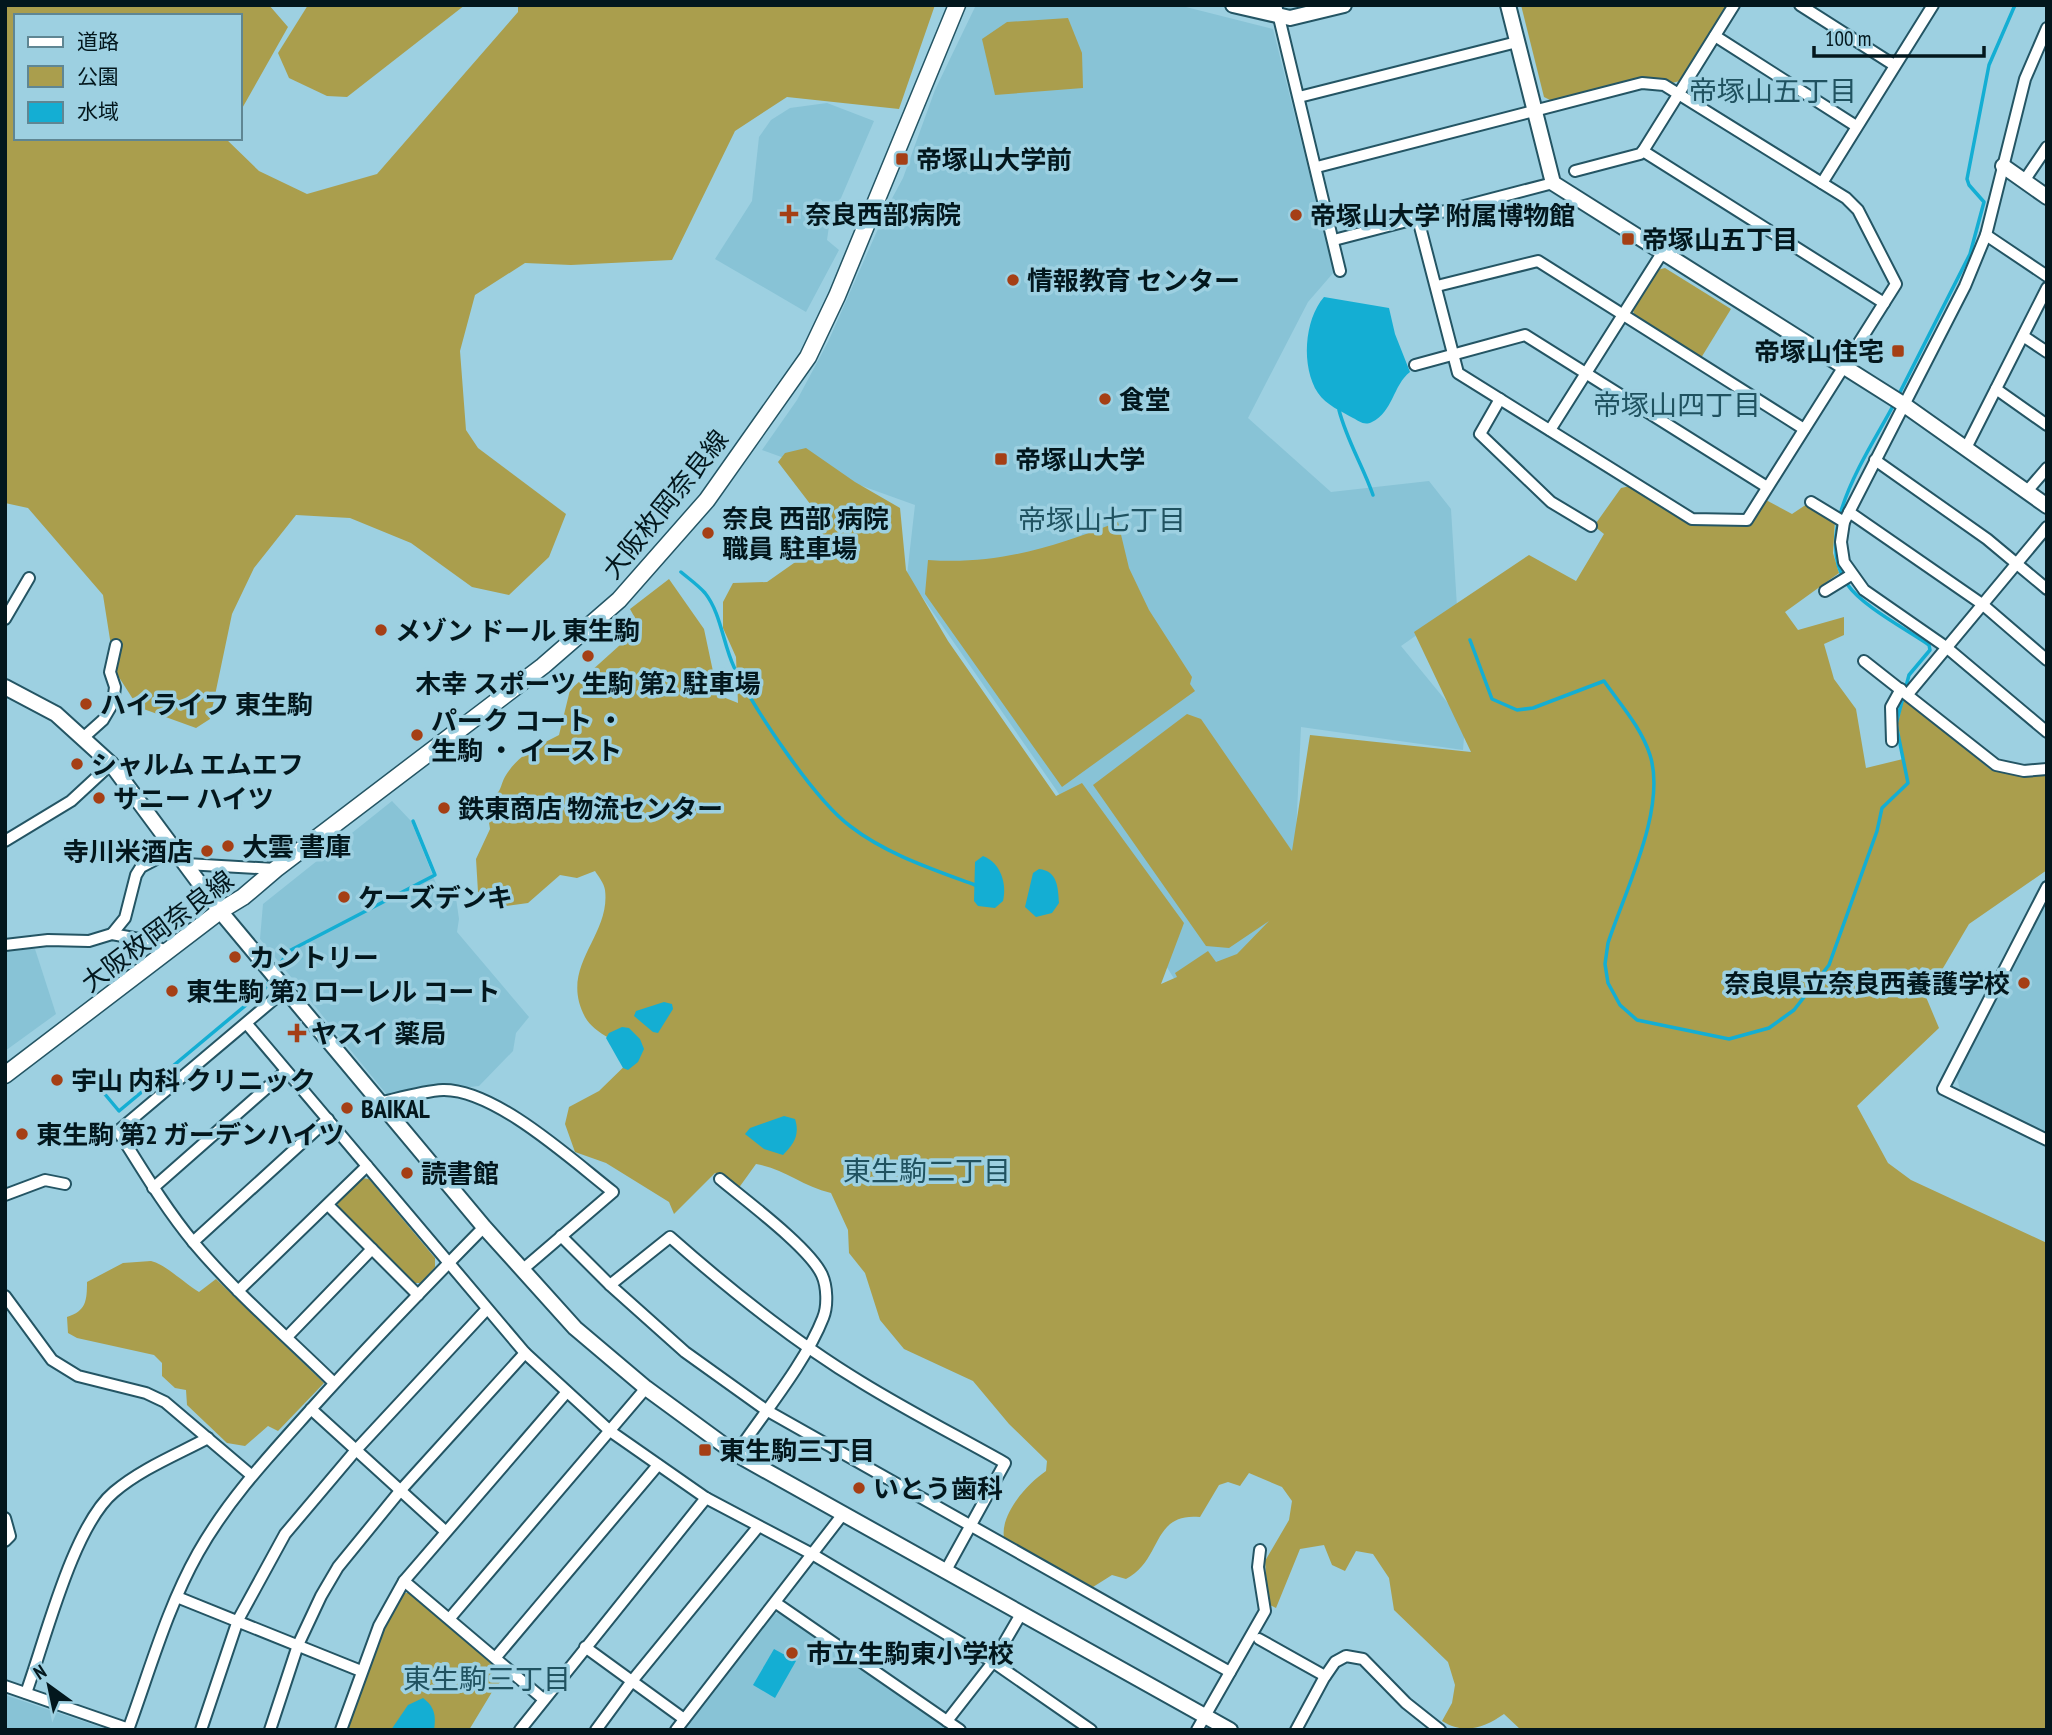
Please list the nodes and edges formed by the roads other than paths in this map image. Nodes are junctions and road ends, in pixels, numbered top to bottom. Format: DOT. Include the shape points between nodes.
graph roads {
  1 [pos="957,5"];
  2 [pos="1233,5"];
  3 [pos="1344,5"];
  4 [pos="1508,5"];
  5 [pos="1734,5"];
  6 [pos="1800,5"];
  7 [pos="1933,5"];
  8 [pos="1278,11"];
  9 [pos="2047,27"];
  10 [pos="1715,36"];
  11 [pos="1517,42"];
  12 [pos="1894,65"];
  13 [pos="1678,93"];
  14 [pos="1299,97"];
  15 [pos="1535,111"];
  16 [pos="1856,126"];
  17 [pos="2047,147"];
  18 [pos="1643,151"];
  19 [pos="2003,166"];
  20 [pos="1317,167"];
  21 [pos="1575,171"];
  22 [pos="2024,181"];
  23 [pos="1553,183"];
  24 [pos="1822,183"];
  25 [pos="2047,197"];
  26 [pos="1418,219"];
  27 [pos="1986,235"];
  28 [pos="1334,240"];
  29 [pos="1662,253"];
  30 [pos="1340,271"];
  31 [pos="2047,276"];
  32 [pos="1437,286"];
  33 [pos="2047,288"];
  34 [pos="1884,303"];
  35 [pos="1622,315"];
  36 [pos="2024,335"];
  37 [pos="2047,352"];
  38 [pos="1453,353"];
  39 [pos="1415,365"];
  40 [pos="1844,367"];
  41 [pos="1586,373"];
  42 [pos="1996,389"];
  43 [pos="1500,399"];
  44 [pos="1903,404"];
  45 [pos="2047,425"];
  46 [pos="1804,429"];
  47 [pos="1550,430"];
  48 [pos="1966,448"];
  49 [pos="1875,460"];
  50 [pos="2047,468"];
  51 [pos="1767,487"];
  52 [pos="2028,490"];
  53 [pos="1811,502"];
  54 [pos="2047,506"];
  55 [pos="1847,517"];
  56 [pos="1591,526"];
  57 [pos="2047,527"];
  58 [pos="2017,563"];
  59 [pos="1851,575"];
  60 [pos="29,578"];
  61 [pos="2047,589"];
  62 [pos="1825,591"];
  63 [pos="1982,604"];
  64 [pos="5,619"];
  65 [pos="116,645"];
  66 [pos="1946,647"];
  67 [pos="2047,660"];
  68 [pos="1864,661"];
  69 [pos="5,687"];
  70 [pos="1905,691"];
  71 [pos="2047,732"];
  72 [pos="84,737"];
  73 [pos="1892,740"];
  74 [pos="111,764"];
  75 [pos="2047,768"];
  76 [pos="5,841"];
  77 [pos="175,849"];
  78 [pos="186,864"];
  79 [pos="276,869"];
  80 [pos="2047,887"];
  81 [pos="220,911"];
  82 [pos="112,934"];
  83 [pos="5,945"];
  84 [pos="168,952"];
  85 [pos="285,990"];
  86 [pos="247,1024"];
  87 [pos="286,1071"];
  88 [pos="5,1075"];
  89 [pos="379,1103"];
  90 [pos="328,1119"];
  91 [pos="2047,1140"];
  92 [pos="367,1166"];
  93 [pos="720,1180"];
  94 [pos="65,1184"];
  95 [pos="153,1188"];
  96 [pos="5,1195"];
  97 [pos="328,1205"];
  98 [pos="484,1227"];
  99 [pos="561,1236"];
  100 [pos="193,1242"];
  101 [pos="372,1249"];
  102 [pos="448,1263"];
  103 [pos="522,1270"];
  104 [pos="610,1285"];
  105 [pos="238,1291"];
  106 [pos="418,1295"];
  107 [pos="5,1296"];
  108 [pos="487,1309"];
  109 [pos="287,1337"];
  110 [pos="807,1347"];
  111 [pos="525,1353"];
  112 [pos="334,1383"];
  113 [pos="646,1388"];
  114 [pos="566,1393"];
  115 [pos="311,1409"];
  116 [pos="766,1409"];
  117 [pos="610,1431"];
  118 [pos="208,1438"];
  119 [pos="356,1450"];
  120 [pos="736,1454"];
  121 [pos="658,1465"];
  122 [pos="250,1475"];
  123 [pos="400,1491"];
  124 [pos="706,1498"];
  125 [pos="843,1514"];
  126 [pos="5,1518"];
  127 [pos="758,1527"];
  128 [pos="970,1528"];
  129 [pos="445,1531"];
  130 [pos="5,1541"];
  131 [pos="1260,1550"];
  132 [pos="812,1554"];
  133 [pos="944,1572"];
  134 [pos="404,1581"];
  135 [pos="177,1597"];
  136 [pos="776,1603"];
  137 [pos="1021,1614"];
  138 [pos="450,1618"];
  139 [pos="238,1620"];
  140 [pos="1259,1639"];
  141 [pos="298,1645"];
  142 [pos="585,1647"];
  143 [pos="496,1657"];
  144 [pos="993,1662"];
  145 [pos="361,1671"];
  146 [pos="1230,1672"];
  147 [pos="1325,1676"];
  148 [pos="632,1681"];
  149 [pos="5,1686"];
  150 [pos="26,1693"];
  151 [pos="542,1698"];
  152 [pos="1205,1715"];
  153 [pos="684,1719"];
  154 [pos="947,1721"];
  155 [pos="129,1729"];
  156 [pos="201,1730"];
  157 [pos="270,1730"];
  158 [pos="341,1730"];
  159 [pos="520,1730"];
  160 [pos="596,1730"];
  161 [pos="676,1730"];
  162 [pos="960,1730"];
  163 [pos="1091,1730"];
  164 [pos="1197,1730"];
  165 [pos="1230,1730"];
  166 [pos="1296,1730"];
  167 [pos="1440,1730"];
  1 -- 79 [label="main road, 大阪枚岡奈良線" via="808,357 699,510 619,600 543,666"];
  2 -- 8 [label="street"];
  3 -- 8 [label="street" via="1290,19"];
  4 -- 11 [label="street"];
  5 -- 10 [label="street"];
  6 -- 12 [label="street"];
  7 -- 12 [label="street"];
  8 -- 14 [label="street"];
  9 -- 19 [label="street" via="2025,79"];
  10 -- 13 [label="street"];
  10 -- 16 [label="street"];
  11 -- 14 [label="street"];
  11 -- 15 [label="street"];
  12 -- 16 [label="street"];
  13 -- 15 [label="street" via="1664,85 1642,83"];
  13 -- 18 [label="street"];
  13 -- 24 [label="street"];
  14 -- 20 [label="street"];
  15 -- 20 [label="street"];
  15 -- 23 [label="street"];
  16 -- 24 [label="street"];
  17 -- 22 [label="street"];
  18 -- 21 [label="street"];
  18 -- 34 [label="street"];
  19 -- 22 [label="street"];
  19 -- 27 [label="street"];
  20 -- 28 [label="street"];
  22 -- 25 [label="street"];
  23 -- 26 [label="street"];
  23 -- 29 [label="street"];
  24 -- 34 [label="street" via="1858,210 1896,284"];
  26 -- 28 [label="street"];
  26 -- 32 [label="street"];
  27 -- 31 [label="street"];
  27 -- 44 [label="street" via="1965,286"];
  28 -- 30 [label="street"];
  29 -- 35 [label="street"];
  29 -- 40 [label="street"];
  32 -- 35 [label="street" via="1538,261"];
  32 -- 38 [label="street"];
  33 -- 36 [label="street"];
  34 -- 40 [label="street"];
  35 -- 41 [label="street"];
  35 -- 46 [label="street"];
  36 -- 37 [label="street"];
  36 -- 42 [label="street"];
  38 -- 39 [label="street"];
  38 -- 41 [label="street" via="1525,335"];
  38 -- 43 [label="street" via="1458,373"];
  40 -- 44 [label="street"];
  40 -- 46 [label="street"];
  41 -- 47 [label="street"];
  41 -- 51 [label="street"];
  42 -- 45 [label="street"];
  42 -- 48 [label="street"];
  43 -- 47 [label="street"];
  43 -- 56 [label="street" via="1480,434 1551,502"];
  44 -- 48 [label="street"];
  44 -- 49 [label="street"];
  46 -- 51 [label="street"];
  47 -- 51 [label="street" via="1692,519 1747,520"];
  48 -- 52 [label="street"];
  49 -- 55 [label="street"];
  49 -- 58 [label="street"];
  50 -- 52 [label="street"];
  52 -- 54 [label="street"];
  53 -- 55 [label="street"];
  55 -- 59 [label="street" via="1841,542"];
  55 -- 63 [label="street"];
  57 -- 58 [label="street"];
  58 -- 61 [label="street"];
  58 -- 63 [label="street"];
  59 -- 62 [label="street"];
  59 -- 66 [label="street" via="1864,590"];
  60 -- 64 [label="street"];
  63 -- 66 [label="street"];
  63 -- 67 [label="street"];
  65 -- 72 [label="street" via="110,672 115,687 113,703"];
  66 -- 70 [label="street"];
  66 -- 71 [label="street"];
  68 -- 70 [label="street"];
  69 -- 72 [label="street" via="56,714"];
  70 -- 73 [label="street" via="1891,707"];
  70 -- 75 [label="street" via="1996,765 2024,771"];
  72 -- 74 [label="street"];
  74 -- 76 [label="street" via="71,801"];
  74 -- 77 [label="street"];
  77 -- 78 [label="street"];
  77 -- 82 [label="street" via="141,867 125,918"];
  78 -- 79 [label="street"];
  78 -- 81 [label="street"];
  79 -- 81 [label="main road, 大阪枚岡奈良線"];
  80 -- 91 [label="street" via="1943,1088"];
  81 -- 84 [label="main road, 大阪枚岡奈良線"];
  81 -- 85 [label="street"];
  82 -- 83 [label="street" via="89,941"];
  82 -- 84 [label="street" via="139,939"];
  84 -- 88 [label="main road, 大阪枚岡奈良線"];
  85 -- 86 [label="street"];
  85 -- 89 [label="street"];
  86 -- 87 [label="street"];
  86 -- 95 [label="street" via="118,1131"];
  87 -- 90 [label="street"];
  87 -- 95 [label="street"];
  89 -- 98 [label="street"];
  89 -- 99 [label="street" via="443,1090 475,1095 543,1138 613,1192"];
  90 -- 92 [label="street"];
  90 -- 100 [label="street"];
  92 -- 97 [label="street"];
  92 -- 102 [label="street"];
  93 -- 110 [label="street" via="810,1258 823,1276 824,1316"];
  94 -- 96 [label="street" via="45,1180"];
  95 -- 100 [label="street"];
  97 -- 101 [label="street"];
  97 -- 105 [label="street"];
  98 -- 102 [label="street"];
  98 -- 103 [label="street"];
  99 -- 103 [label="street"];
  99 -- 104 [label="street"];
  100 -- 105 [label="street"];
  101 -- 106 [label="street"];
  101 -- 109 [label="street"];
  102 -- 106 [label="street"];
  102 -- 108 [label="street"];
  103 -- 113 [label="street" via="575,1328"];
  104 -- 110 [label="street" via="670,1237"];
  104 -- 116 [label="street" via="685,1352"];
  105 -- 109 [label="street"];
  106 -- 112 [label="street"];
  107 -- 118 [label="street" via="52,1360 78,1376 165,1402"];
  108 -- 111 [label="street"];
  108 -- 119 [label="street"];
  109 -- 112 [label="street"];
  110 -- 116 [label="street"];
  110 -- 128 [label="street" via="1005,1463"];
  111 -- 114 [label="street"];
  111 -- 123 [label="street"];
  112 -- 115 [label="street"];
  113 -- 117 [label="street"];
  113 -- 120 [label="street"];
  114 -- 117 [label="street"];
  114 -- 129 [label="street"];
  115 -- 119 [label="street"];
  115 -- 122 [label="street"];
  116 -- 120 [label="street"];
  116 -- 128 [label="street"];
  117 -- 121 [label="street"];
  117 -- 138 [label="street"];
  118 -- 122 [label="street"];
  118 -- 150 [label="street" via="134,1476 112,1493 89,1521"];
  119 -- 123 [label="street"];
  119 -- 139 [label="street" via="285,1534"];
  120 -- 125 [label="street"];
  121 -- 124 [label="street"];
  121 -- 143 [label="street"];
  122 -- 135 [label="street" via="198,1553"];
  123 -- 129 [label="street"];
  123 -- 141 [label="street" via="338,1567"];
  124 -- 127 [label="street"];
  124 -- 142 [label="street"];
  125 -- 132 [label="street"];
  125 -- 133 [label="street"];
  126 -- 130 [label="street" via="10,1536"];
  127 -- 132 [label="street"];
  127 -- 148 [label="street"];
  128 -- 133 [label="street"];
  128 -- 146 [label="street"];
  129 -- 134 [label="street"];
  131 -- 146 [label="street" via="1265,1611"];
  132 -- 136 [label="street"];
  132 -- 144 [label="street"];
  133 -- 137 [label="street"];
  134 -- 138 [label="street"];
  134 -- 145 [label="street"];
  135 -- 139 [label="street"];
  135 -- 155 [label="street"];
  136 -- 153 [label="street"];
  136 -- 154 [label="street"];
  137 -- 144 [label="street"];
  137 -- 152 [label="street"];
  138 -- 143 [label="street"];
  139 -- 141 [label="street"];
  139 -- 156 [label="street"];
  140 -- 147 [label="street"];
  141 -- 145 [label="street"];
  141 -- 157 [label="street"];
  142 -- 148 [label="street"];
  142 -- 151 [label="street"];
  143 -- 151 [label="street"];
  144 -- 154 [label="street"];
  144 -- 163 [label="street"];
  145 -- 158 [label="street"];
  146 -- 152 [label="street"];
  147 -- 166 [label="street"];
  147 -- 167 [label="street" via="1346,1656 1363,1659"];
  148 -- 153 [label="street"];
  148 -- 160 [label="street"];
  149 -- 150 [label="street"];
  150 -- 155 [label="street"];
  151 -- 159 [label="street"];
  152 -- 164 [label="street"];
  152 -- 165 [label="street"];
  153 -- 161 [label="street"];
  154 -- 162 [label="street"];
}
